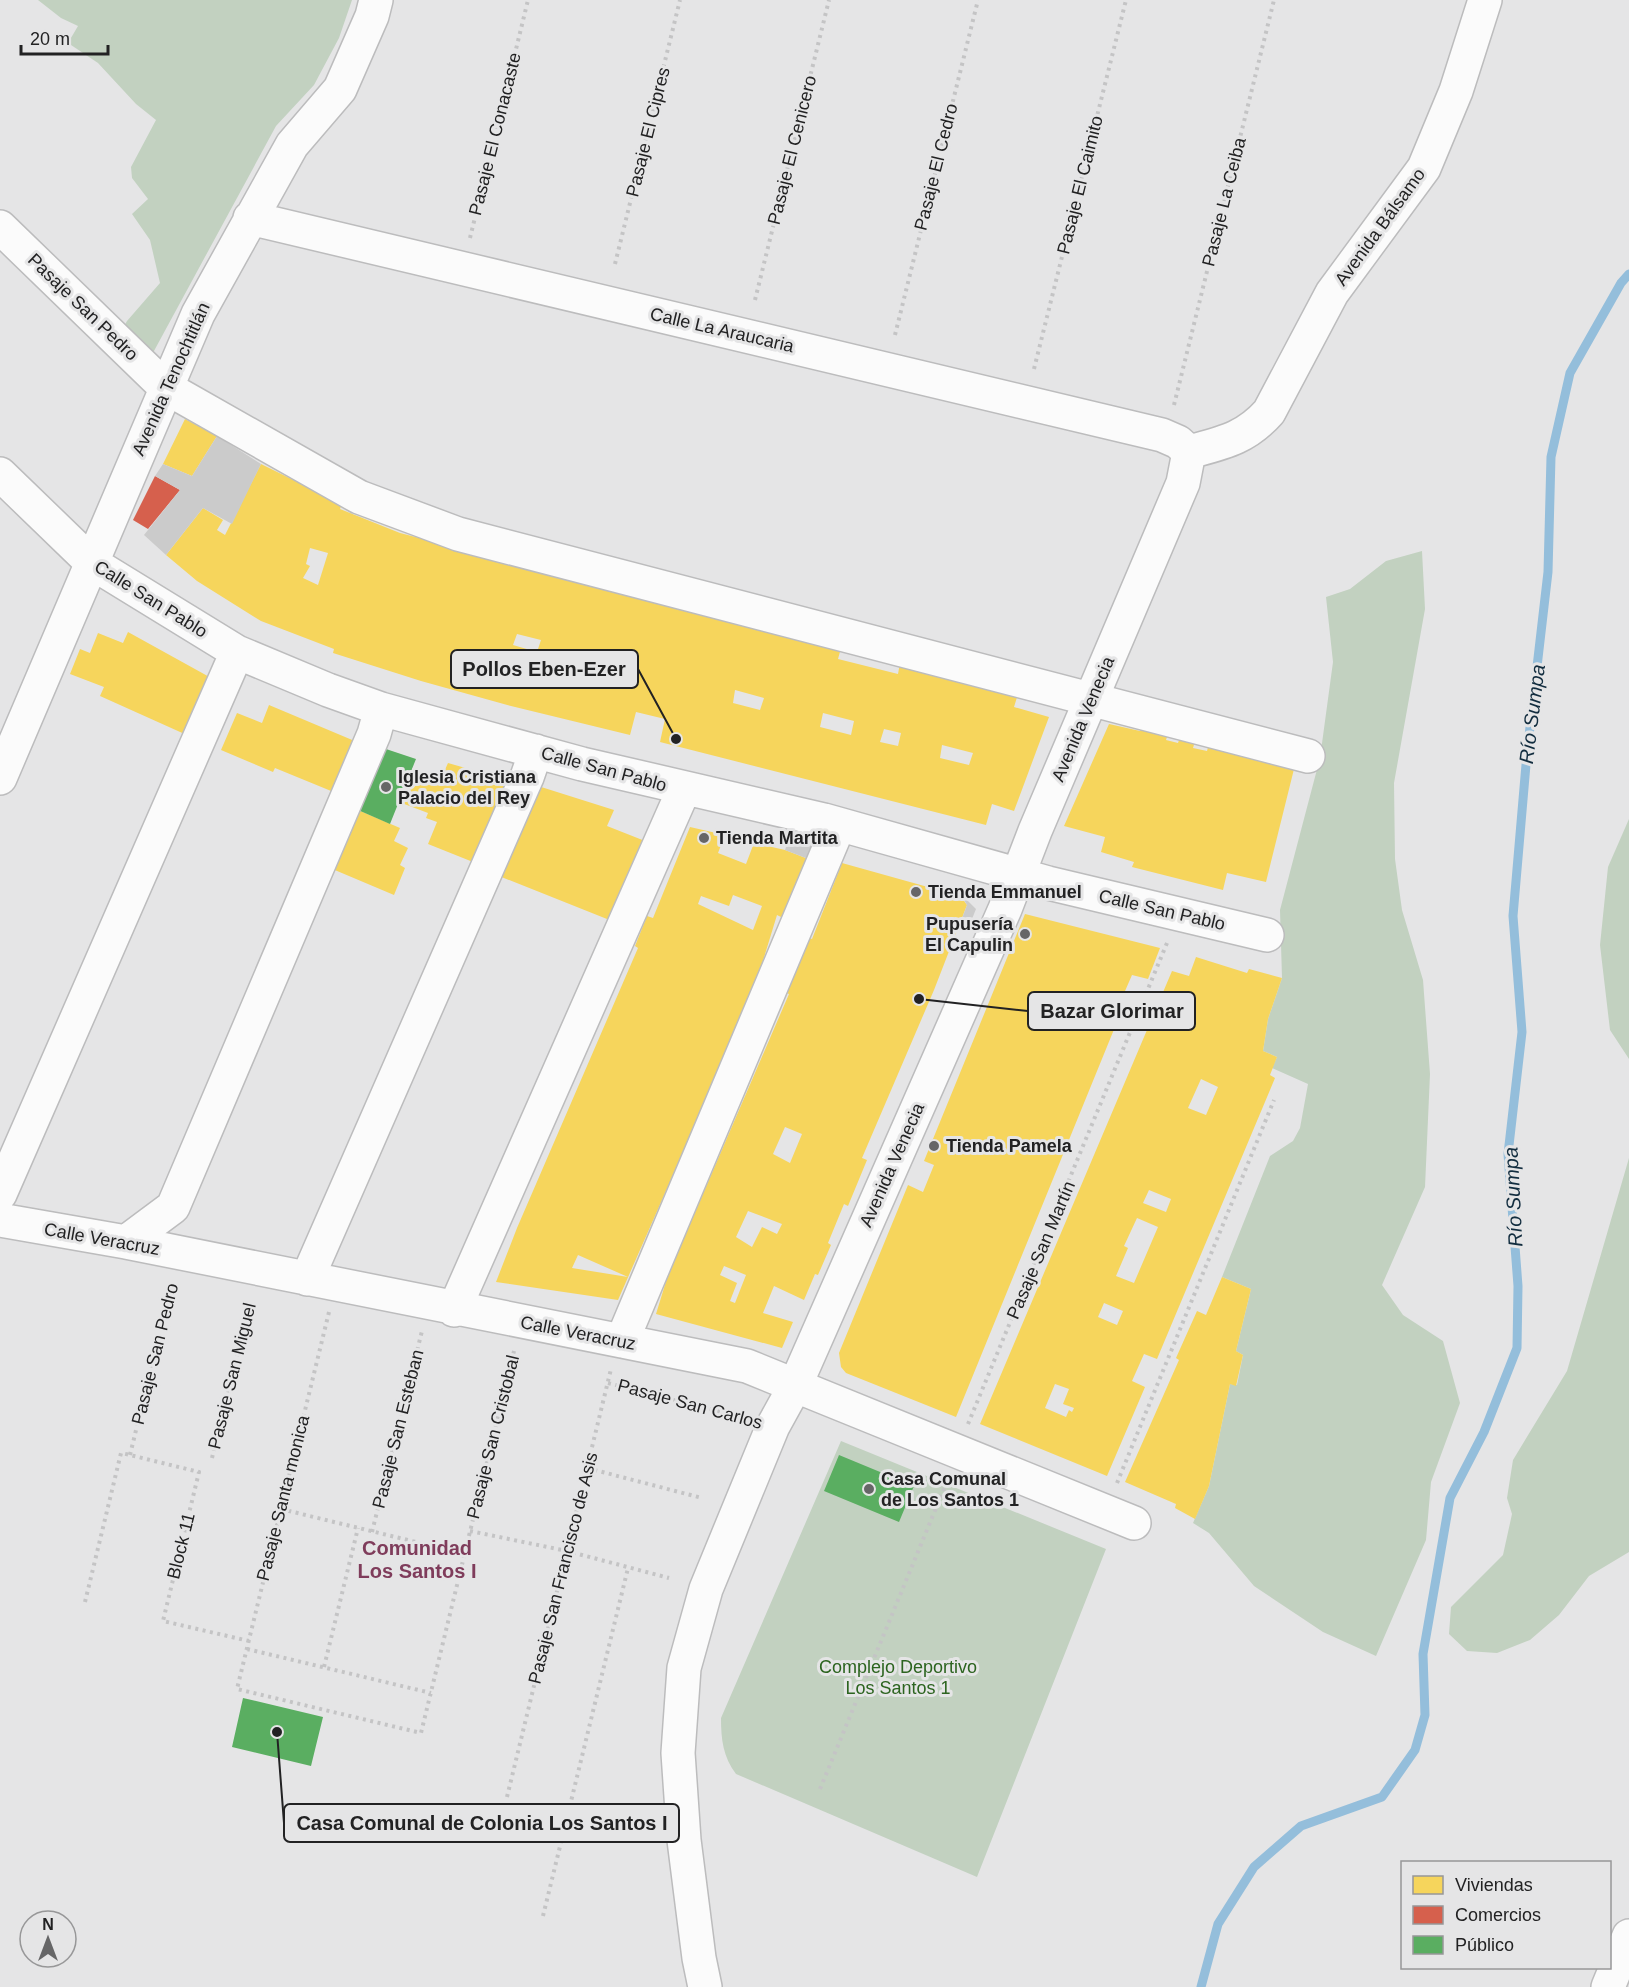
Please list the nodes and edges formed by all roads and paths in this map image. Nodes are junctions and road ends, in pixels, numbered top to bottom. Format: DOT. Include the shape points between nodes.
graph roads {
  1 [pos="376,0"];
  2 [pos="528,0"];
  3 [pos="680,0"];
  4 [pos="830,0"];
  5 [pos="978,0"];
  6 [pos="1126,0"];
  7 [pos="1274,0"];
  8 [pos="1485,0"];
  9 [pos="250,218"];
  10 [pos="0,226"];
  11 [pos="615,264"];
  12 [pos="463,269"];
  13 [pos="755,300"];
  14 [pos="895,334"];
  15 [pos="1034,369"];
  16 [pos="165,387"];
  17 [pos="1174,405"];
  18 [pos="1189,452"];
  19 [pos="0,474"];
  20 [pos="92,563"];
  21 [pos="237,652"];
  22 [pos="1091,699"];
  23 [pos="381,709"];
  24 [pos="536,751"];
  25 [pos="1308,756"];
  26 [pos="0,778"];
  27 [pos="684,789"];
  28 [pos="839,825"];
  29 [pos="1018,875"];
  30 [pos="1178,915"];
  31 [pos="1267,934"];
  32 [pos="1274,1100"];
  33 [pos="0,1194"];
  34 [pos="0,1220"];
  35 [pos="126,1242"];
  36 [pos="185,1254"];
  37 [pos="307,1279"];
  38 [pos="252,1294"];
  39 [pos="330,1307"];
  40 [pos="454,1310"];
  41 [pos="423,1326"];
  42 [pos="622,1341"];
  43 [pos="516,1344"];
  44 [pos="608,1383"];
  45 [pos="795,1386"];
  46 [pos="773,1426"];
  47 [pos="958,1452"];
  48 [pos="130,1455"];
  49 [pos="212,1458"];
  50 [pos="587,1468"];
  51 [pos="702,1498"];
  52 [pos="281,1509"];
  53 [pos="1120,1517"];
  54 [pos="358,1528"];
  55 [pos="470,1531"];
  56 [pos="372,1532"];
  57 [pos="567,1551"];
  58 [pos="465,1554"];
  59 [pos="628,1568"];
  60 [pos="669,1578"];
  61 [pos="85,1602"];
  62 [pos="249,1641"];
  63 [pos="247,1649"];
  64 [pos="324,1667"];
  65 [pos="430,1693"];
  66 [pos="421,1733"];
  67 [pos="820,1789"];
  68 [pos="507,1797"];
  69 [pos="543,1916"];
  70 [pos="1629,1936"];
  71 [pos="705,1987"];
  72 [pos="1608,1987"];
  1 -- 9 [label="street, Avenida Tenochtitlán" via="340,89 292,145"];
  2 -- 12 [label="path, Pasaje El Conacaste"];
  3 -- 11 [label="path, Pasaje El Cipres"];
  4 -- 13 [label="path, Pasaje El Cenicero"];
  5 -- 14 [label="path, Pasaje El Cedro"];
  6 -- 15 [label="path, Pasaje El Caimito"];
  7 -- 17 [label="path, Pasaje La Ceiba"];
  8 -- 18 [label="street, Avenida Bálsamo" via="1456,91 1424,168 1332,293 1269,412 1254,429 1234,440"];
  9 -- 12 [label="street, Calle La Araucaria"];
  9 -- 16 [label="street, Avenida Tenochtitlán" via="198,314"];
  10 -- 16 [label="street, Pasaje San Pedro"];
  12 -- 18 [label="street, Calle La Araucaria" via="1162,435"];
  16 -- 20 [label="street, Avenida Tenochtitlán"];
  16 -- 22 [label="street, Pasaje San Pedro" via="359,496 458,534"];
  18 -- 22 [label="street, Avenida Venecia" via="1184,483"];
  19 -- 20 [label="street, Calle San Pablo"];
  20 -- 21 [label="street, Calle San Pablo"];
  20 -- 26 [label="street, Avenida Tenochtitlán"];
  21 -- 23 [label="street, Calle San Pablo"];
  21 -- 33 [label="street"];
  22 -- 25 [label="street, Pasaje San Pedro"];
  22 -- 29 [label="street, Avenida Venecia"];
  23 -- 24 [label="street, Calle San Pablo"];
  23 -- 35 [label="street" via="374,734 173,1207"];
  24 -- 27 [label="street, Calle San Pablo"];
  24 -- 37 [label="street"];
  27 -- 28 [label="street, Calle San Pablo"];
  27 -- 40 [label="street"];
  28 -- 29 [label="street, Calle San Pablo"];
  28 -- 42 [label="street"];
  29 -- 30 [label="street, Calle San Pablo"];
  29 -- 45 [label="street, Avenida Venecia"];
  30 -- 31 [label="street, Calle San Pablo"];
  30 -- 47 [label="path, Pasaje San Martín"];
  32 -- 53 [label="path"];
  34 -- 35 [label="street, Calle Veracruz"];
  35 -- 36 [label="street, Calle Veracruz"];
  36 -- 37 [label="street, Calle Veracruz"];
  36 -- 48 [label="path, Pasaje San Pedro" via="172,1281"];
  37 -- 40 [label="street, Calle Veracruz"];
  38 -- 49 [label="path, Pasaje San Miguel"];
  39 -- 52 [label="path, Pasaje Santa monica"];
  40 -- 42 [label="street, Calle Veracruz"];
  41 -- 56 [label="path, Pasaje San Esteban"];
  42 -- 44 [label="path, Pasaje San Francisco de Asis"];
  42 -- 45 [label="street, Calle Veracruz" via="747,1366"];
  43 -- 55 [label="path, Pasaje San Cristobal"];
  44 -- 46 [label="path, Pasaje San Carlos"];
  44 -- 50 [label="path, Pasaje San Francisco de Asis"];
  45 -- 46 [label="street, Avenida Venecia"];
  45 -- 47 [label="street, Calle Veracruz"];
  46 -- 71 [label="street, Avenida Venecia" via="706,1589 684,1668 678,1754 683,1829"];
  47 -- 53 [label="street, Calle Veracruz"];
  47 -- 67 [label="path, Pasaje San Martín"];
  48 -- 61 [label="path" via="121,1453"];
  48 -- 62 [label="path, Block 11" via="199,1472 163,1621"];
  50 -- 51 [label="path"];
  50 -- 57 [label="path, Pasaje San Francisco de Asis"];
  52 -- 54 [label="path"];
  52 -- 62 [label="path, Pasaje Santa monica"];
  54 -- 56 [label="path"];
  54 -- 64 [label="path, Pasaje San Esteban"];
  55 -- 57 [label="path"];
  55 -- 58 [label="path, Pasaje San Cristobal"];
  56 -- 58 [label="path"];
  57 -- 59 [label="path"];
  57 -- 68 [label="path, Pasaje San Francisco de Asis"];
  58 -- 65 [label="path, Pasaje San Cristobal"];
  59 -- 60 [label="path"];
  59 -- 69 [label="path"];
  62 -- 63 [label="path, Pasaje Santa monica"];
  63 -- 64 [label="path"];
  63 -- 66 [label="path, Pasaje Santa monica" via="237,1689"];
  64 -- 65 [label="path"];
  65 -- 66 [label="path, Pasaje San Cristobal"];
  70 -- 72 [label="street"];
}
